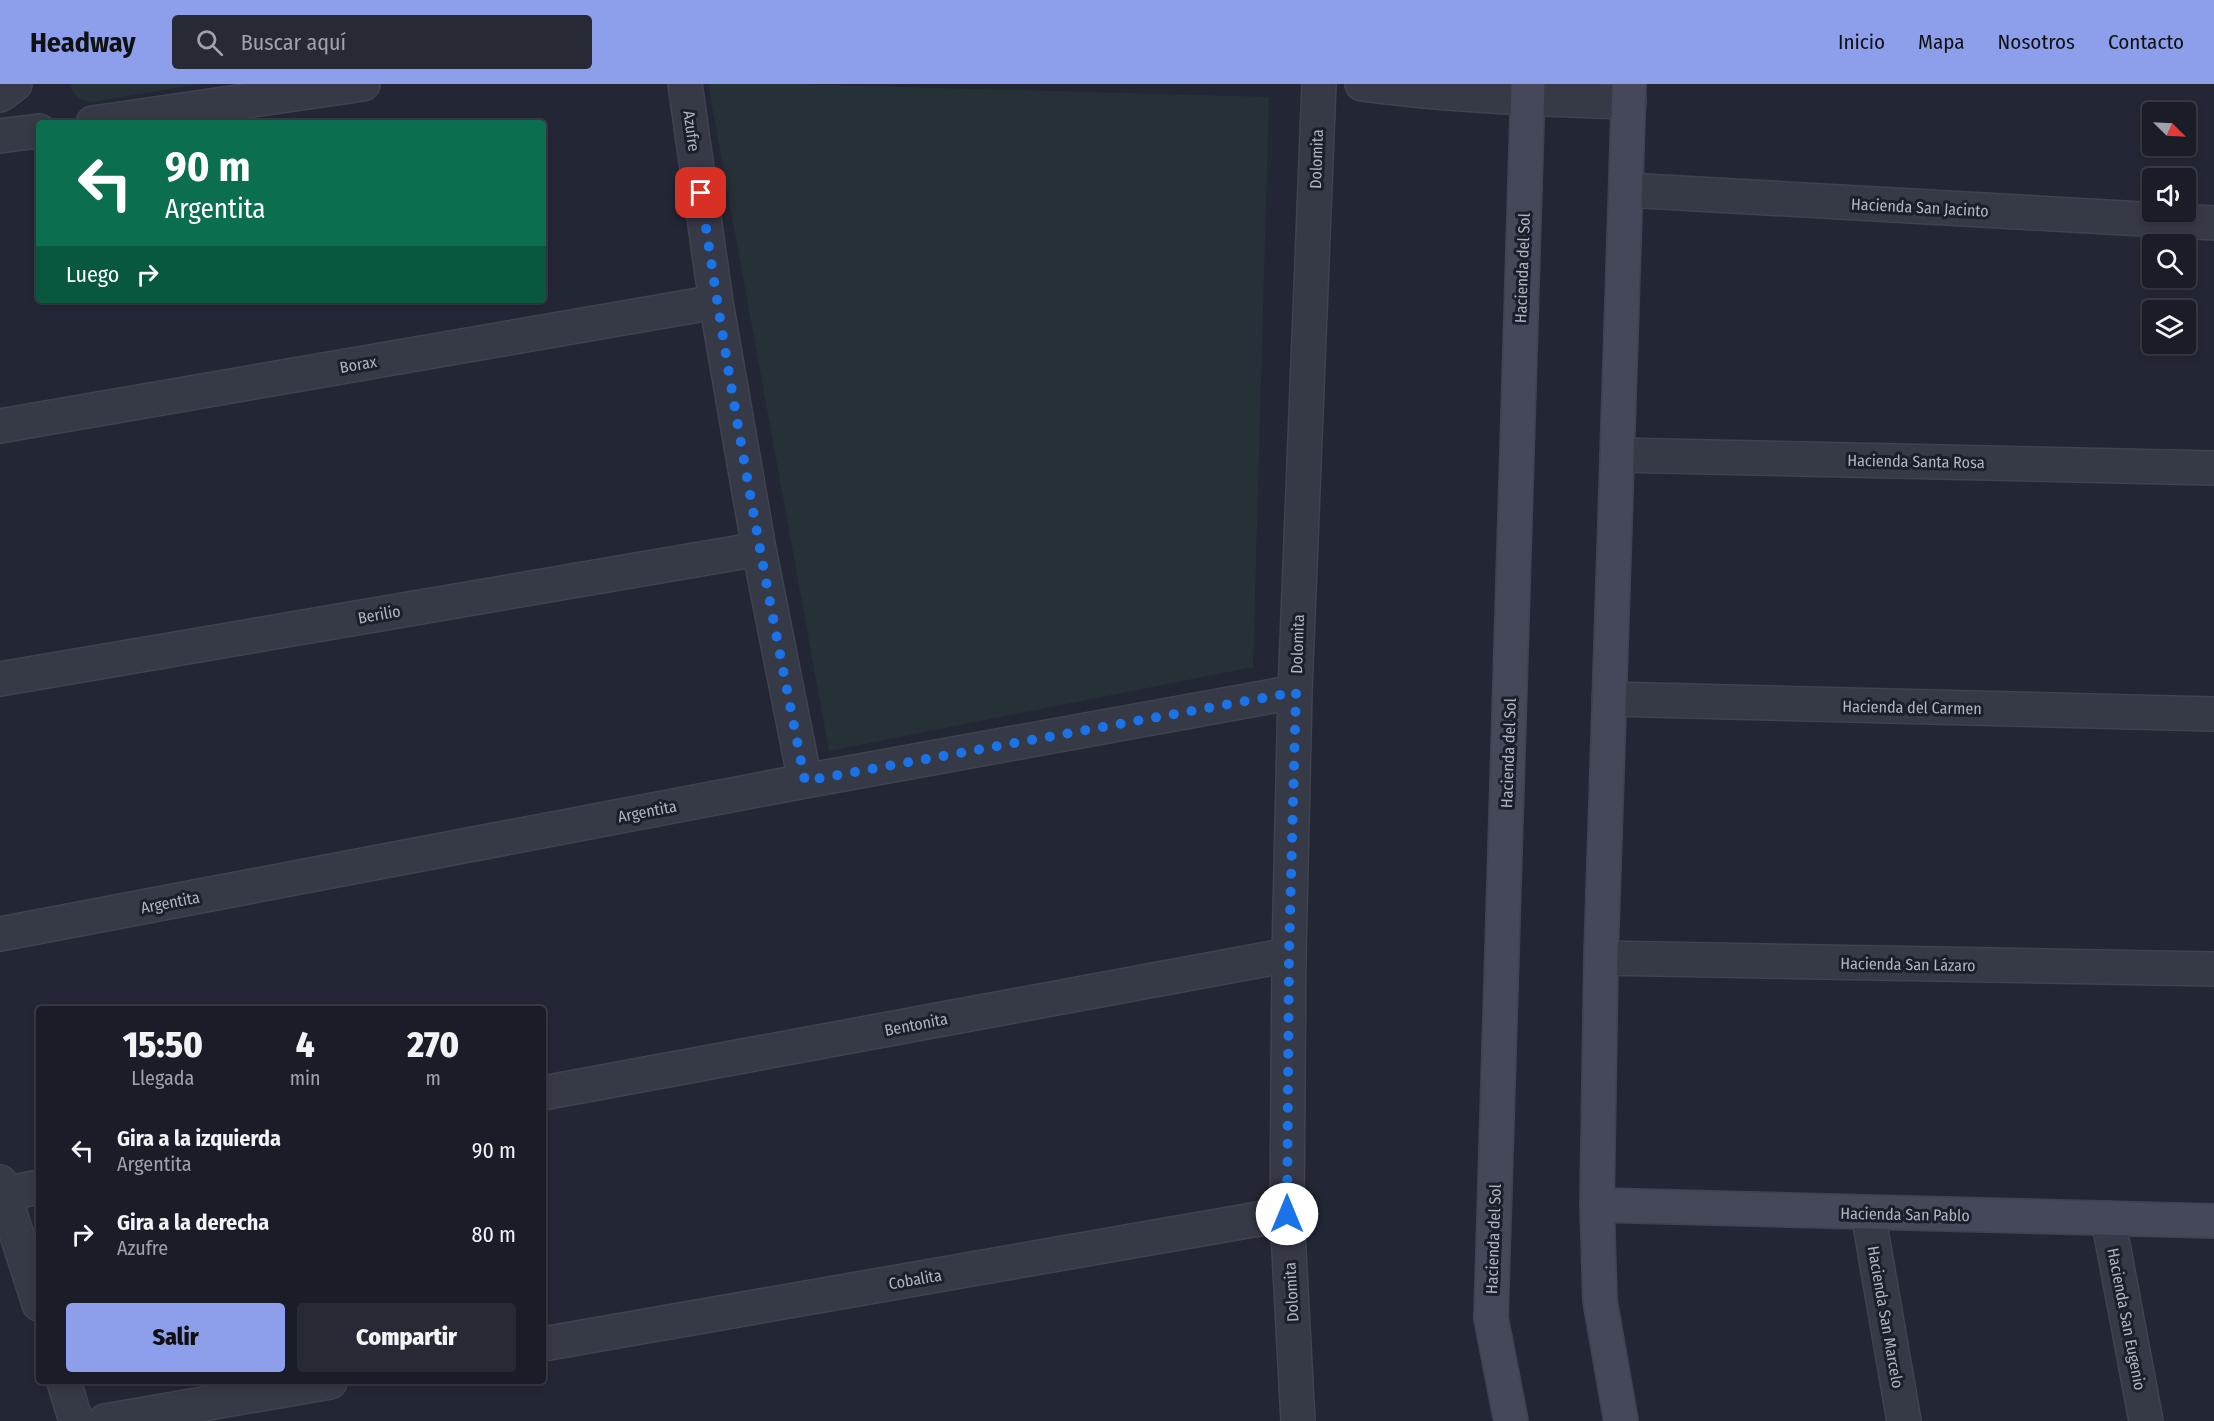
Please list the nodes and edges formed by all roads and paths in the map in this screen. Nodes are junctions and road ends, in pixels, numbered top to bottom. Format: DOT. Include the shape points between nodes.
graph roads {
  1 [pos="15,84"];
  2 [pos="363,84"];
  3 [pos="685,84"];
  4 [pos="1319,84"];
  5 [pos="1362,84"];
  6 [pos="1528,92"];
  7 [pos="1629,93"];
  8 [pos="0,95"];
  9 [pos="114,120"];
  10 [pos="36,131"];
  11 [pos="0,136"];
  12 [pos="1626,190"];
  13 [pos="2214,223"];
  14 [pos="716,302"];
  15 [pos="0,426"];
  16 [pos="1617,454"];
  17 [pos="2214,468"];
  18 [pos="759,549"];
  19 [pos="0,680"];
  20 [pos="1296,692"];
  21 [pos="1609,699"];
  22 [pos="2214,714"];
  23 [pos="805,781"];
  24 [pos="0,934"];
  25 [pos="1289,955"];
  26 [pos="1601,958"];
  27 [pos="2214,969"];
  28 [pos="546,1093"];
  29 [pos="36,1187"];
  30 [pos="2,1188"];
  31 [pos="1597,1205"];
  32 [pos="1868,1213"];
  33 [pos="1287,1214"];
  34 [pos="2108,1218"];
  35 [pos="2214,1221"];
  36 [pos="36,1295"];
  37 [pos="546,1343"];
  38 [pos="65,1384"];
  39 [pos="318,1384"];
  40 [pos="76,1421"];
  41 [pos="105,1421"];
  42 [pos="1298,1421"];
  43 [pos="1511,1421"];
  44 [pos="1621,1421"];
  45 [pos="1904,1421"];
  46 [pos="2146,1421"];
  1 -- 8 [label="street"];
  2 -- 9 [label="street"];
  3 -- 14 [label="street, Azufre"];
  4 -- 20 [label="street, Dolomita"];
  5 -- 6 [label="street" via="1453,94"];
  6 -- 7 [label="street"];
  6 -- 43 [label="street, Hacienda del Sol" via="1491,1318"];
  7 -- 12 [label="street"];
  10 -- 11 [label="street"];
  12 -- 13 [label="street, Hacienda San Jacinto"];
  12 -- 16 [label="street"];
  14 -- 15 [label="street, Borax"];
  14 -- 18 [label="street, Azufre"];
  16 -- 17 [label="street, Hacienda Santa Rosa"];
  16 -- 21 [label="street"];
  18 -- 19 [label="street, Berilio"];
  18 -- 23 [label="street, Azufre"];
  20 -- 23 [label="street, Argentita"];
  20 -- 25 [label="street, Dolomita"];
  21 -- 22 [label="street, Hacienda del Carmen"];
  21 -- 26 [label="street"];
  23 -- 24 [label="street, Argentita"];
  25 -- 28 [label="street, Bentonita"];
  25 -- 33 [label="street, Dolomita"];
  26 -- 27 [label="street, Hacienda San Lázaro"];
  26 -- 31 [label="street"];
  29 -- 30 [label="street"];
  30 -- 36 [label="street"];
  31 -- 32 [label="street, Hacienda San Pablo"];
  31 -- 44 [label="street" via="1600,1301"];
  32 -- 34 [label="street, Hacienda San Pablo"];
  32 -- 45 [label="street, Hacienda San Marcelo"];
  33 -- 37 [label="street, Cobalita"];
  33 -- 42 [label="street, Dolomita"];
  34 -- 35 [label="street, Hacienda San Pablo"];
  34 -- 46 [label="street, Hacienda San Eugenio"];
  38 -- 40 [label="street"];
  39 -- 41 [label="street"];
}
